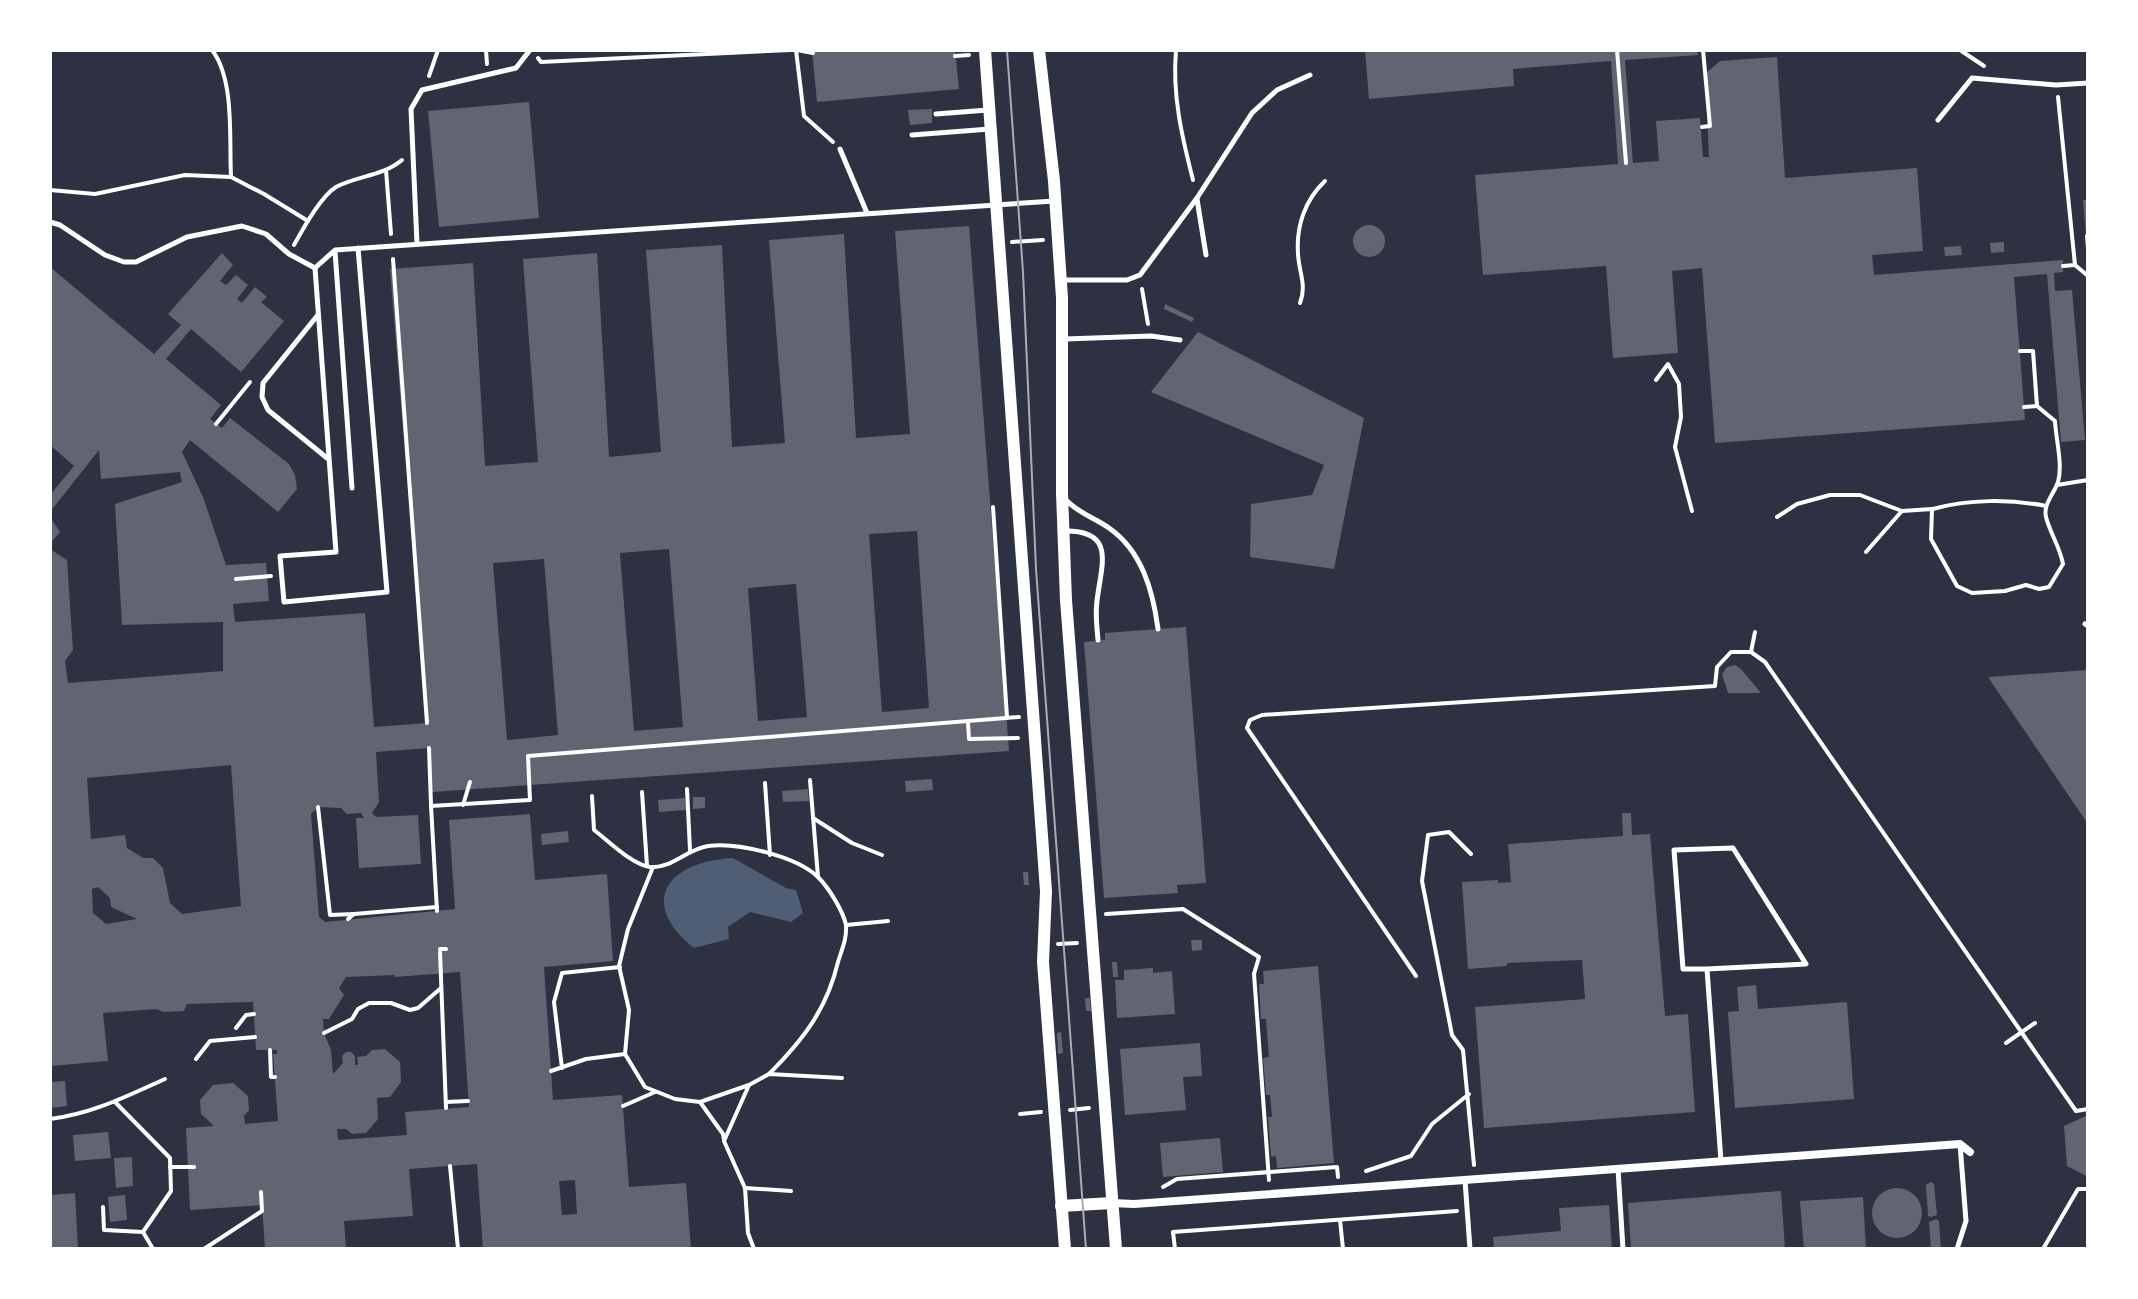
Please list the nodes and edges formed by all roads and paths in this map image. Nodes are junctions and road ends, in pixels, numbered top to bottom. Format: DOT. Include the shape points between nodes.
graph roads {
  1 [pos="212,50"];
  2 [pos="438,50"];
  3 [pos="790,50"];
  4 [pos="796,50"];
  5 [pos="985,50"];
  6 [pos="1039,50"];
  7 [pos="1176,50"];
  8 [pos="1617,50"];
  9 [pos="1703,50"];
  10 [pos="530,51"];
  11 [pos="742,51"];
  12 [pos="813,53"];
  13 [pos="972,55"];
  14 [pos="955,56"];
  15 [pos="1310,75"];
  16 [pos="2088,83"];
  17 [pos="2056,85"];
  18 [pos="425,89"];
  19 [pos="989,110"];
  20 [pos="936,114"];
  21 [pos="1938,120"];
  22 [pos="1702,127"];
  23 [pos="991,129"];
  24 [pos="912,135"];
  25 [pos="840,149"];
  26 [pos="1626,163"];
  27 [pos="398,164"];
  28 [pos="386,170"];
  29 [pos="231,177"];
  30 [pos="1325,181"];
  31 [pos="50,190"];
  32 [pos="1197,198"];
  33 [pos="1055,201"];
  34 [pos="996,204"];
  35 [pos="867,213"];
  36 [pos="308,221"];
  37 [pos="50,222"];
  38 [pos="2087,236"];
  39 [pos="1058,239"];
  40 [pos="999,243"];
  41 [pos="417,244"];
  42 [pos="392,246"];
  43 [pos="358,248"];
  44 [pos="2088,248"];
  45 [pos="335,250"];
  46 [pos="289,254"];
  47 [pos="1206,255"];
  48 [pos="2075,265"];
  49 [pos="2063,266"];
  50 [pos="315,268"];
  51 [pos="393,268"];
  52 [pos="1140,275"];
  53 [pos="2088,276"];
  54 [pos="1061,280"];
  55 [pos="1300,303"];
  56 [pos="318,316"];
  57 [pos="1151,336"];
  58 [pos="1064,339"];
  59 [pos="1180,340"];
  60 [pos="2020,351"];
  61 [pos="1656,380"];
  62 [pos="263,383"];
  63 [pos="2037,406"];
  64 [pos="2024,407"];
  65 [pos="216,424"];
  66 [pos="328,458"];
  67 [pos="2088,480"];
  68 [pos="2057,485"];
  69 [pos="352,488"];
  70 [pos="1062,493"];
  71 [pos="2046,506"];
  72 [pos="994,507"];
  73 [pos="1932,509"];
  74 [pos="1692,511"];
  75 [pos="1902,511"];
  76 [pos="1777,517"];
  77 [pos="1063,531"];
  78 [pos="1866,552"];
  79 [pos="282,574"];
  80 [pos="236,579"];
  81 [pos="1158,629"];
  82 [pos="1755,632"];
  83 [pos="1098,640"];
  84 [pos="1751,652"];
  85 [pos="1033,716"];
  86 [pos="1007,717"];
  87 [pos="427,723"];
  88 [pos="968,723"];
  89 [pos="1021,739"];
  90 [pos="429,748"];
  91 [pos="810,780"];
  92 [pos="470,782"];
  93 [pos="765,783"];
  94 [pos="687,789"];
  95 [pos="642,792"];
  96 [pos="592,796"];
  97 [pos="463,805"];
  98 [pos="431,806"];
  99 [pos="318,807"];
  100 [pos="813,818"];
  101 [pos="690,851"];
  102 [pos="1471,854"];
  103 [pos="770,855"];
  104 [pos="882,855"];
  105 [pos="650,867"];
  106 [pos="818,877"];
  107 [pos="354,914"];
  108 [pos="1104,914"];
  109 [pos="348,919"];
  110 [pos="888,921"];
  111 [pos="846,925"];
  112 [pos="1093,942"];
  113 [pos="1043,945"];
  114 [pos="442,950"];
  115 [pos="620,967"];
  116 [pos="1707,969"];
  117 [pos="1416,976"];
  118 [pos="441,988"];
  119 [pos="254,1014"];
  120 [pos="2035,1023"];
  121 [pos="236,1028"];
  122 [pos="324,1033"];
  123 [pos="255,1037"];
  124 [pos="2006,1043"];
  125 [pos="270,1050"];
  126 [pos="625,1054"];
  127 [pos="196,1059"];
  128 [pos="562,1068"];
  129 [pos="551,1071"];
  130 [pos="769,1074"];
  131 [pos="275,1077"];
  132 [pos="842,1078"];
  133 [pos="165,1079"];
  134 [pos="749,1085"];
  135 [pos="655,1092"];
  136 [pos="1469,1094"];
  137 [pos="468,1101"];
  138 [pos="115,1102"];
  139 [pos="700,1102"];
  140 [pos="623,1106"];
  141 [pos="2088,1109"];
  142 [pos="50,1119"];
  143 [pos="724,1141"];
  144 [pos="1960,1144"];
  145 [pos="1970,1152"];
  146 [pos="1721,1162"];
  147 [pos="450,1166"];
  148 [pos="170,1167"];
  149 [pos="194,1167"];
  150 [pos="1618,1169"];
  151 [pos="1268,1173"];
  152 [pos="1359,1173"];
  153 [pos="1341,1176"];
  154 [pos="1465,1180"];
  155 [pos="1475,1180"];
  156 [pos="1152,1187"];
  157 [pos="745,1188"];
  158 [pos="2088,1189"];
  159 [pos="791,1191"];
  160 [pos="261,1192"];
  161 [pos="1270,1194"];
  162 [pos="1112,1203"];
  163 [pos="1061,1206"];
  164 [pos="103,1207"];
  165 [pos="1467,1210"];
  166 [pos="1340,1220"];
  167 [pos="143,1232"];
  168 [pos="153,1249"];
  169 [pos="204,1249"];
  170 [pos="458,1249"];
  171 [pos="754,1249"];
  172 [pos="1065,1249"];
  173 [pos="1116,1249"];
  174 [pos="1175,1249"];
  175 [pos="1343,1249"];
  176 [pos="1470,1249"];
  177 [pos="1623,1249"];
  178 [pos="1957,1249"];
  179 [pos="2043,1249"];
  1 -- 29 [label="path" via="227,89"];
  2 -- 18 [label="path"];
  3 -- 11 [label="path"];
  4 -- 12 [label="path"];
  4 -- 25 [label="path" via="804,116"];
  5 -- 19 [label="street"];
  6 -- 33 [label="street"];
  7 -- 32 [label="path" via="1173,76 1179,125"];
  8 -- 26 [label="path"];
  9 -- 22 [label="path" via="1710,126"];
  10 -- 11 [label="path" via="541,62"];
  10 -- 18 [label="lane" via="516,68"];
  13 -- 14 [label="path"];
  15 -- 32 [label="lane" via="1277,90 1252,113"];
  16 -- 17 [label="lane"];
  17 -- 21 [label="lane" via="1972,78"];
  17 -- 48 [label="path"];
  18 -- 41 [label="lane" via="411,109"];
  19 -- 20 [label="lane"];
  19 -- 23 [label="street"];
  23 -- 24 [label="lane"];
  23 -- 34 [label="street"];
  25 -- 35 [label="lane"];
  27 -- 28 [label="path"];
  28 -- 36 [label="path" via="334,188"];
  28 -- 42 [label="path"];
  29 -- 31 [label="path" via="185,175 95,194"];
  29 -- 36 [label="path"];
  30 -- 55 [label="path" via="1309,200 1300,228 1298,254 1305,290"];
  32 -- 47 [label="lane"];
  32 -- 52 [label="lane"];
  33 -- 34 [label="lane"];
  33 -- 39 [label="street"];
  34 -- 35 [label="lane"];
  34 -- 40 [label="street"];
  35 -- 41 [label="lane"];
  36 -- 46 [label="path"];
  37 -- 46 [label="lane" via="124,262 136,262 187,237 242,226 266,234"];
  38 -- 44 [label="path"];
  39 -- 40 [label="path"];
  39 -- 54 [label="street"];
  40 -- 85 [label="street"];
  41 -- 42 [label="lane"];
  42 -- 43 [label="lane"];
  43 -- 45 [label="lane"];
  43 -- 79 [label="lane" via="387,592 284,602"];
  45 -- 50 [label="lane"];
  45 -- 69 [label="lane"];
  46 -- 50 [label="lane"];
  48 -- 49 [label="path"];
  48 -- 53 [label="path"];
  50 -- 56 [label="lane"];
  51 -- 87 [label="path"];
  52 -- 54 [label="lane" via="1127,280"];
  52 -- 57 [label="path"];
  54 -- 58 [label="street"];
  56 -- 62 [label="lane"];
  56 -- 66 [label="lane"];
  57 -- 58 [label="lane"];
  57 -- 59 [label="lane"];
  58 -- 70 [label="street"];
  60 -- 63 [label="path" via="2033,351"];
  61 -- 74 [label="path" via="1668,364 1679,384 1681,417 1675,447"];
  62 -- 65 [label="path" via="250,382"];
  62 -- 66 [label="lane" via="268,410"];
  63 -- 64 [label="path"];
  63 -- 68 [label="path" via="2055,421 2061,466"];
  66 -- 79 [label="lane" via="336,552 280,556"];
  67 -- 68 [label="path"];
  68 -- 71 [label="path"];
  70 -- 77 [label="street"];
  70 -- 81 [label="lane" via="1072,506 1116,534 1135,556 1152,592"];
  71 -- 73 [label="path" via="2010,502"];
  71 -- 73 [label="path" via="2063,564 2049,587 1972,593 1957,586 1931,539"];
  72 -- 86 [label="path"];
  73 -- 75 [label="path"];
  75 -- 76 [label="path" via="1860,495 1830,495 1797,504"];
  75 -- 78 [label="path"];
  77 -- 83 [label="lane" via="1086,534 1102,548"];
  77 -- 112 [label="street"];
  79 -- 80 [label="path"];
  82 -- 84 [label="path"];
  84 -- 117 [label="path" via="1731,652 1717,667 1715,686 1262,715 1250,720 1247,728"];
  84 -- 141 [label="path" via="1765,662 2076,1111"];
  85 -- 86 [label="path"];
  85 -- 113 [label="street" via="1046,898"];
  86 -- 88 [label="path"];
  88 -- 89 [label="path" via="969,739"];
  88 -- 97 [label="path" via="528,756 530,800"];
  90 -- 98 [label="path"];
  91 -- 100 [label="path"];
  92 -- 97 [label="path"];
  93 -- 103 [label="path"];
  94 -- 101 [label="path"];
  95 -- 105 [label="path"];
  96 -- 105 [label="path" via="594,830"];
  97 -- 98 [label="path"];
  98 -- 107 [label="path" via="437,909"];
  99 -- 107 [label="path" via="330,915"];
  100 -- 104 [label="path"];
  100 -- 106 [label="path"];
  101 -- 103 [label="path" via="730,845"];
  101 -- 105 [label="path" via="670,864"];
  102 -- 136 [label="path" via="1449,832 1428,835 1422,881"];
  103 -- 106 [label="path"];
  105 -- 115 [label="path"];
  106 -- 111 [label="path"];
  107 -- 109 [label="path"];
  108 -- 151 [label="path" via="1183,909 1259,957 1254,974"];
  110 -- 111 [label="path"];
  111 -- 130 [label="path" via="834,983 821,1012"];
  112 -- 113 [label="path"];
  112 -- 162 [label="street"];
  113 -- 163 [label="street"];
  114 -- 118 [label="path"];
  115 -- 126 [label="path" via="629,1010"];
  115 -- 128 [label="path" via="562,973 554,1002"];
  116 -- 116 [label="lane" via="1806,964 1733,848 1674,850 1683,969"];
  116 -- 146 [label="lane"];
  118 -- 122 [label="path" via="410,1010 369,1003"];
  118 -- 137 [label="path" via="446,1105"];
  119 -- 121 [label="path" via="246,1015"];
  120 -- 124 [label="path"];
  123 -- 127 [label="path" via="210,1041"];
  125 -- 131 [label="path"];
  126 -- 128 [label="path"];
  126 -- 135 [label="path" via="645,1087"];
  128 -- 129 [label="path"];
  130 -- 132 [label="path"];
  130 -- 134 [label="path"];
  133 -- 138 [label="path"];
  134 -- 139 [label="path"];
  134 -- 143 [label="path"];
  135 -- 139 [label="path"];
  135 -- 140 [label="path"];
  136 -- 152 [label="path" via="1432,1124 1411,1156"];
  136 -- 155 [label="path"];
  138 -- 142 [label="path"];
  138 -- 148 [label="path" via="170,1158"];
  139 -- 143 [label="path"];
  143 -- 157 [label="path"];
  144 -- 145 [label="street"];
  144 -- 146 [label="street"];
  144 -- 178 [label="lane" via="1966,1221"];
  146 -- 150 [label="street"];
  147 -- 170 [label="path"];
  148 -- 149 [label="path"];
  148 -- 167 [label="path" via="171,1191"];
  150 -- 155 [label="street"];
  150 -- 177 [label="lane"];
  151 -- 153 [label="path" via="1337,1167"];
  151 -- 156 [label="path" via="1177,1179"];
  151 -- 161 [label="path"];
  154 -- 155 [label="street"];
  154 -- 161 [label="street"];
  154 -- 165 [label="lane"];
  157 -- 159 [label="path"];
  157 -- 171 [label="path"];
  158 -- 179 [label="path" via="2078,1189"];
  160 -- 169 [label="path" via="262,1211"];
  161 -- 162 [label="street"];
  162 -- 163 [label="street"];
  162 -- 173 [label="street"];
  163 -- 172 [label="street"];
  164 -- 167 [label="path" via="104,1230"];
  165 -- 166 [label="path"];
  165 -- 176 [label="lane"];
  166 -- 174 [label="path" via="1173,1232"];
  166 -- 175 [label="path"];
  167 -- 168 [label="path"];
}
